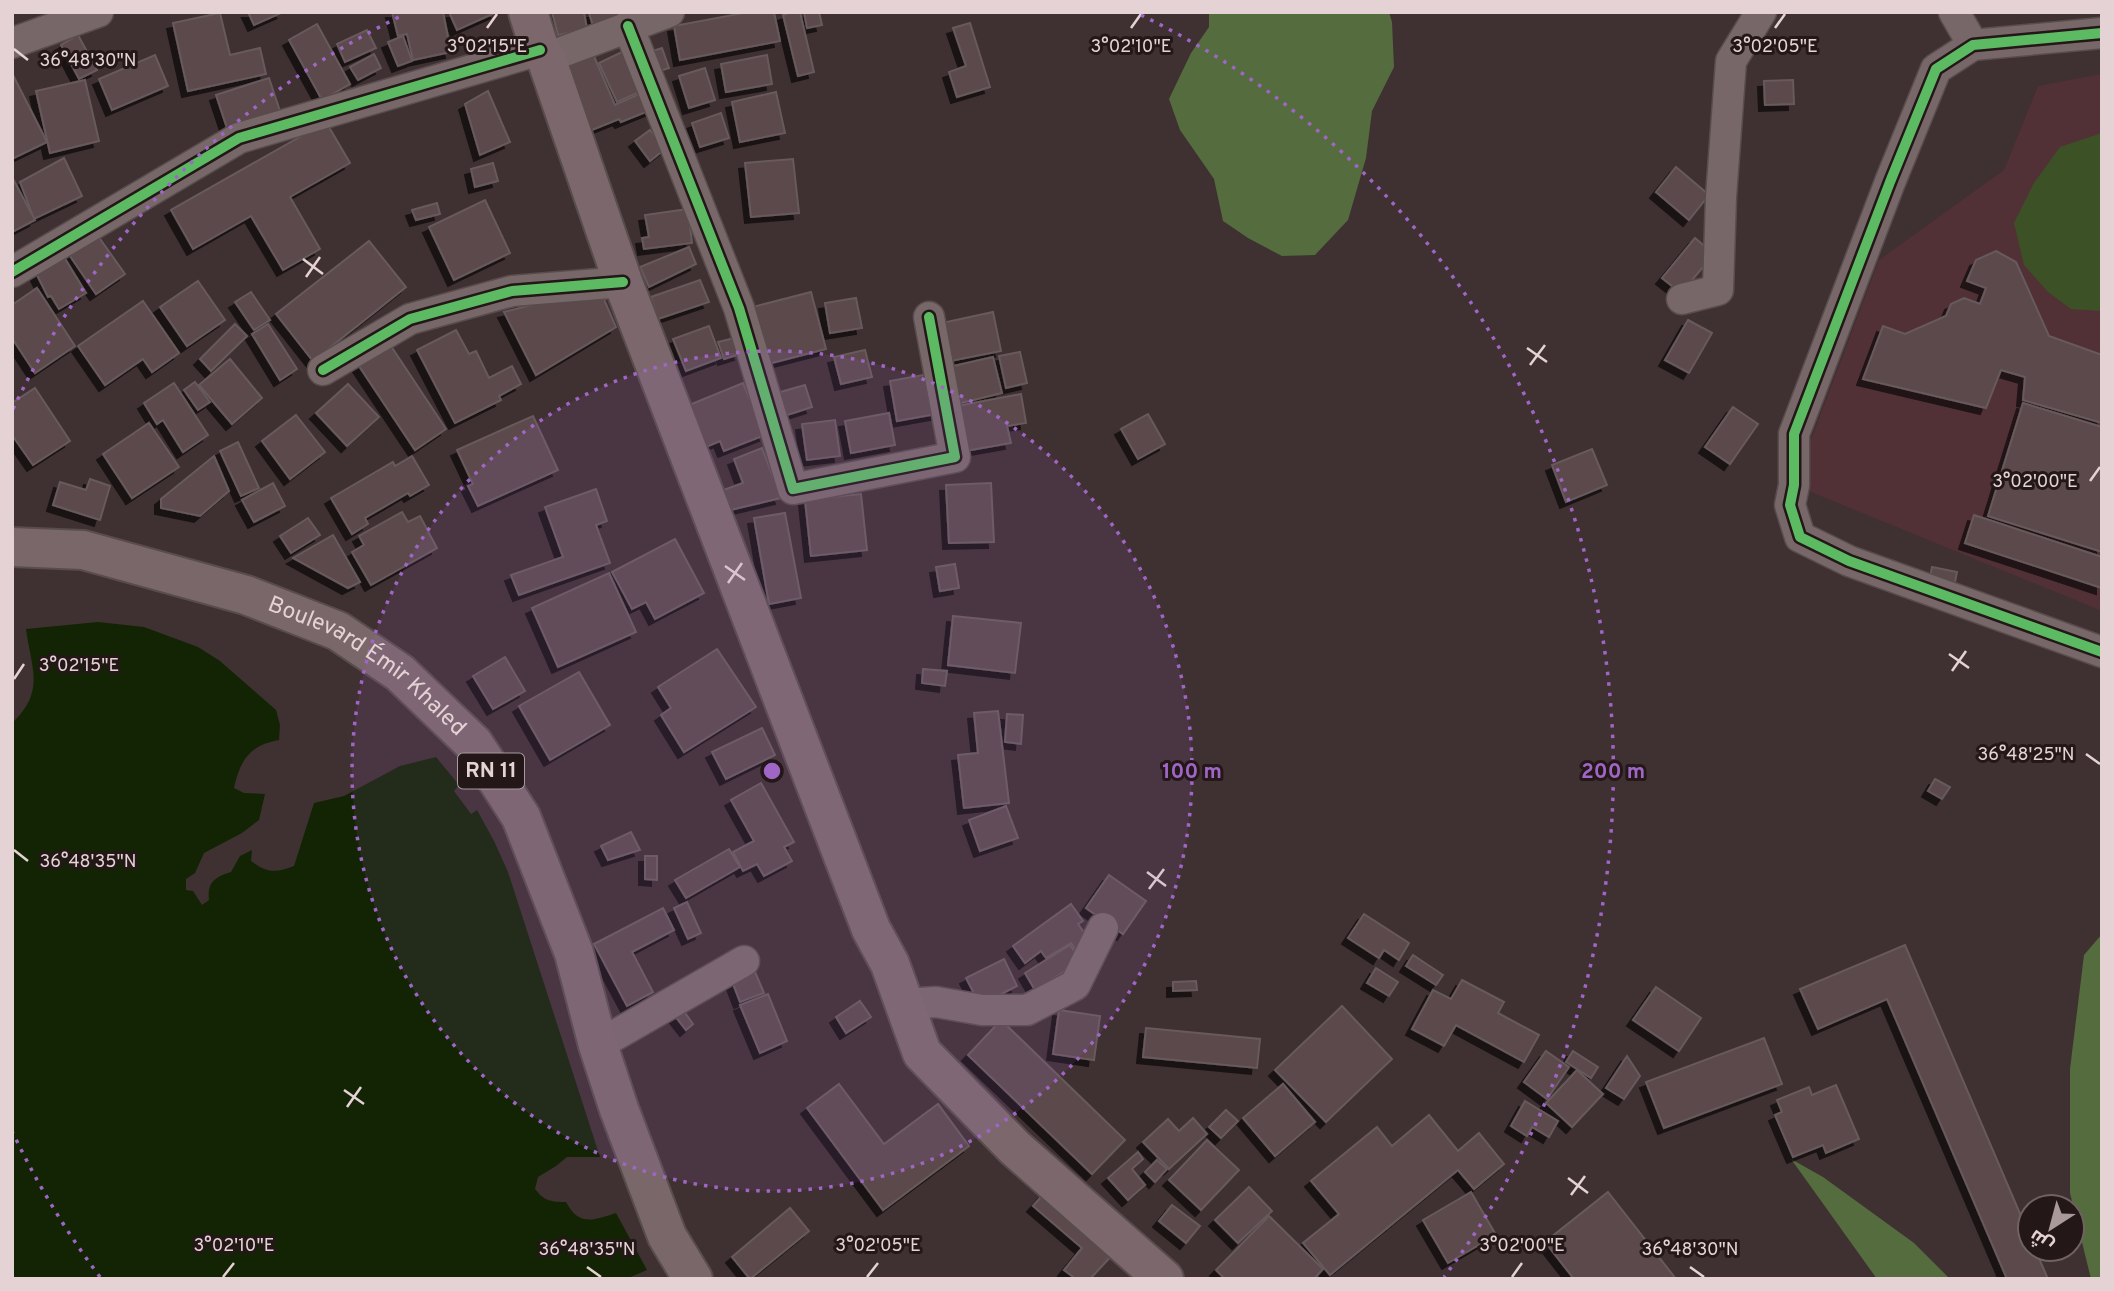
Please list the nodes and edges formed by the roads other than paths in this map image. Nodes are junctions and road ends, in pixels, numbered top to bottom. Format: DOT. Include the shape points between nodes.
graph roads {
  1 [pos="98,12"];
  2 [pos="528,12"];
  3 [pos="669,12"];
  4 [pos="1761,12"];
  5 [pos="1954,12"];
  6 [pos="628,26"];
  7 [pos="2102,33"];
  8 [pos="12,43"];
  9 [pos="1973,45"];
  10 [pos="543,54"];
  11 [pos="12,272"];
  12 [pos="623,282"];
  13 [pos="1682,299"];
  14 [pos="929,317"];
  15 [pos="323,370"];
  16 [pos="12,547"];
  17 [pos="2102,652"];
  18 [pos="1103,928"];
  19 [pos="744,961"];
  20 [pos="904,1004"];
  21 [pos="598,1045"];
  22 [pos="693,1279"];
  23 [pos="1164,1279"];
  1 -- 8 [label="street"];
  2 -- 10 [label="main road"];
  3 -- 6 [label="street"];
  4 -- 13 [label="street" via="1731,61 1718,290"];
  5 -- 9 [label="street"];
  6 -- 10 [label="street"];
  6 -- 14 [label="street" via="739,308 793,489 955,457"];
  7 -- 9 [label="street"];
  9 -- 17 [label="street" via="1936,69 1890,182 1794,434 1790,505 1800,537 1849,561"];
  10 -- 11 [label="street" via="239,138"];
  10 -- 12 [label="main road"];
  12 -- 15 [label="street" via="512,291 410,319"];
  12 -- 20 [label="main road" via="871,929"];
  16 -- 21 [label="main road, Boulevard Émir Khaled / RN 11" via="83,550 246,595 338,631 400,673 474,744 521,817 574,953"];
  18 -- 20 [label="street" via="1075,985 1027,1010 982,1010 936,1002"];
  19 -- 21 [label="street"];
  20 -- 23 [label="main road" via="922,1053 1016,1147"];
  21 -- 22 [label="main road, Boulevard Émir Khaled / RN 11" via="667,1236"];
}
